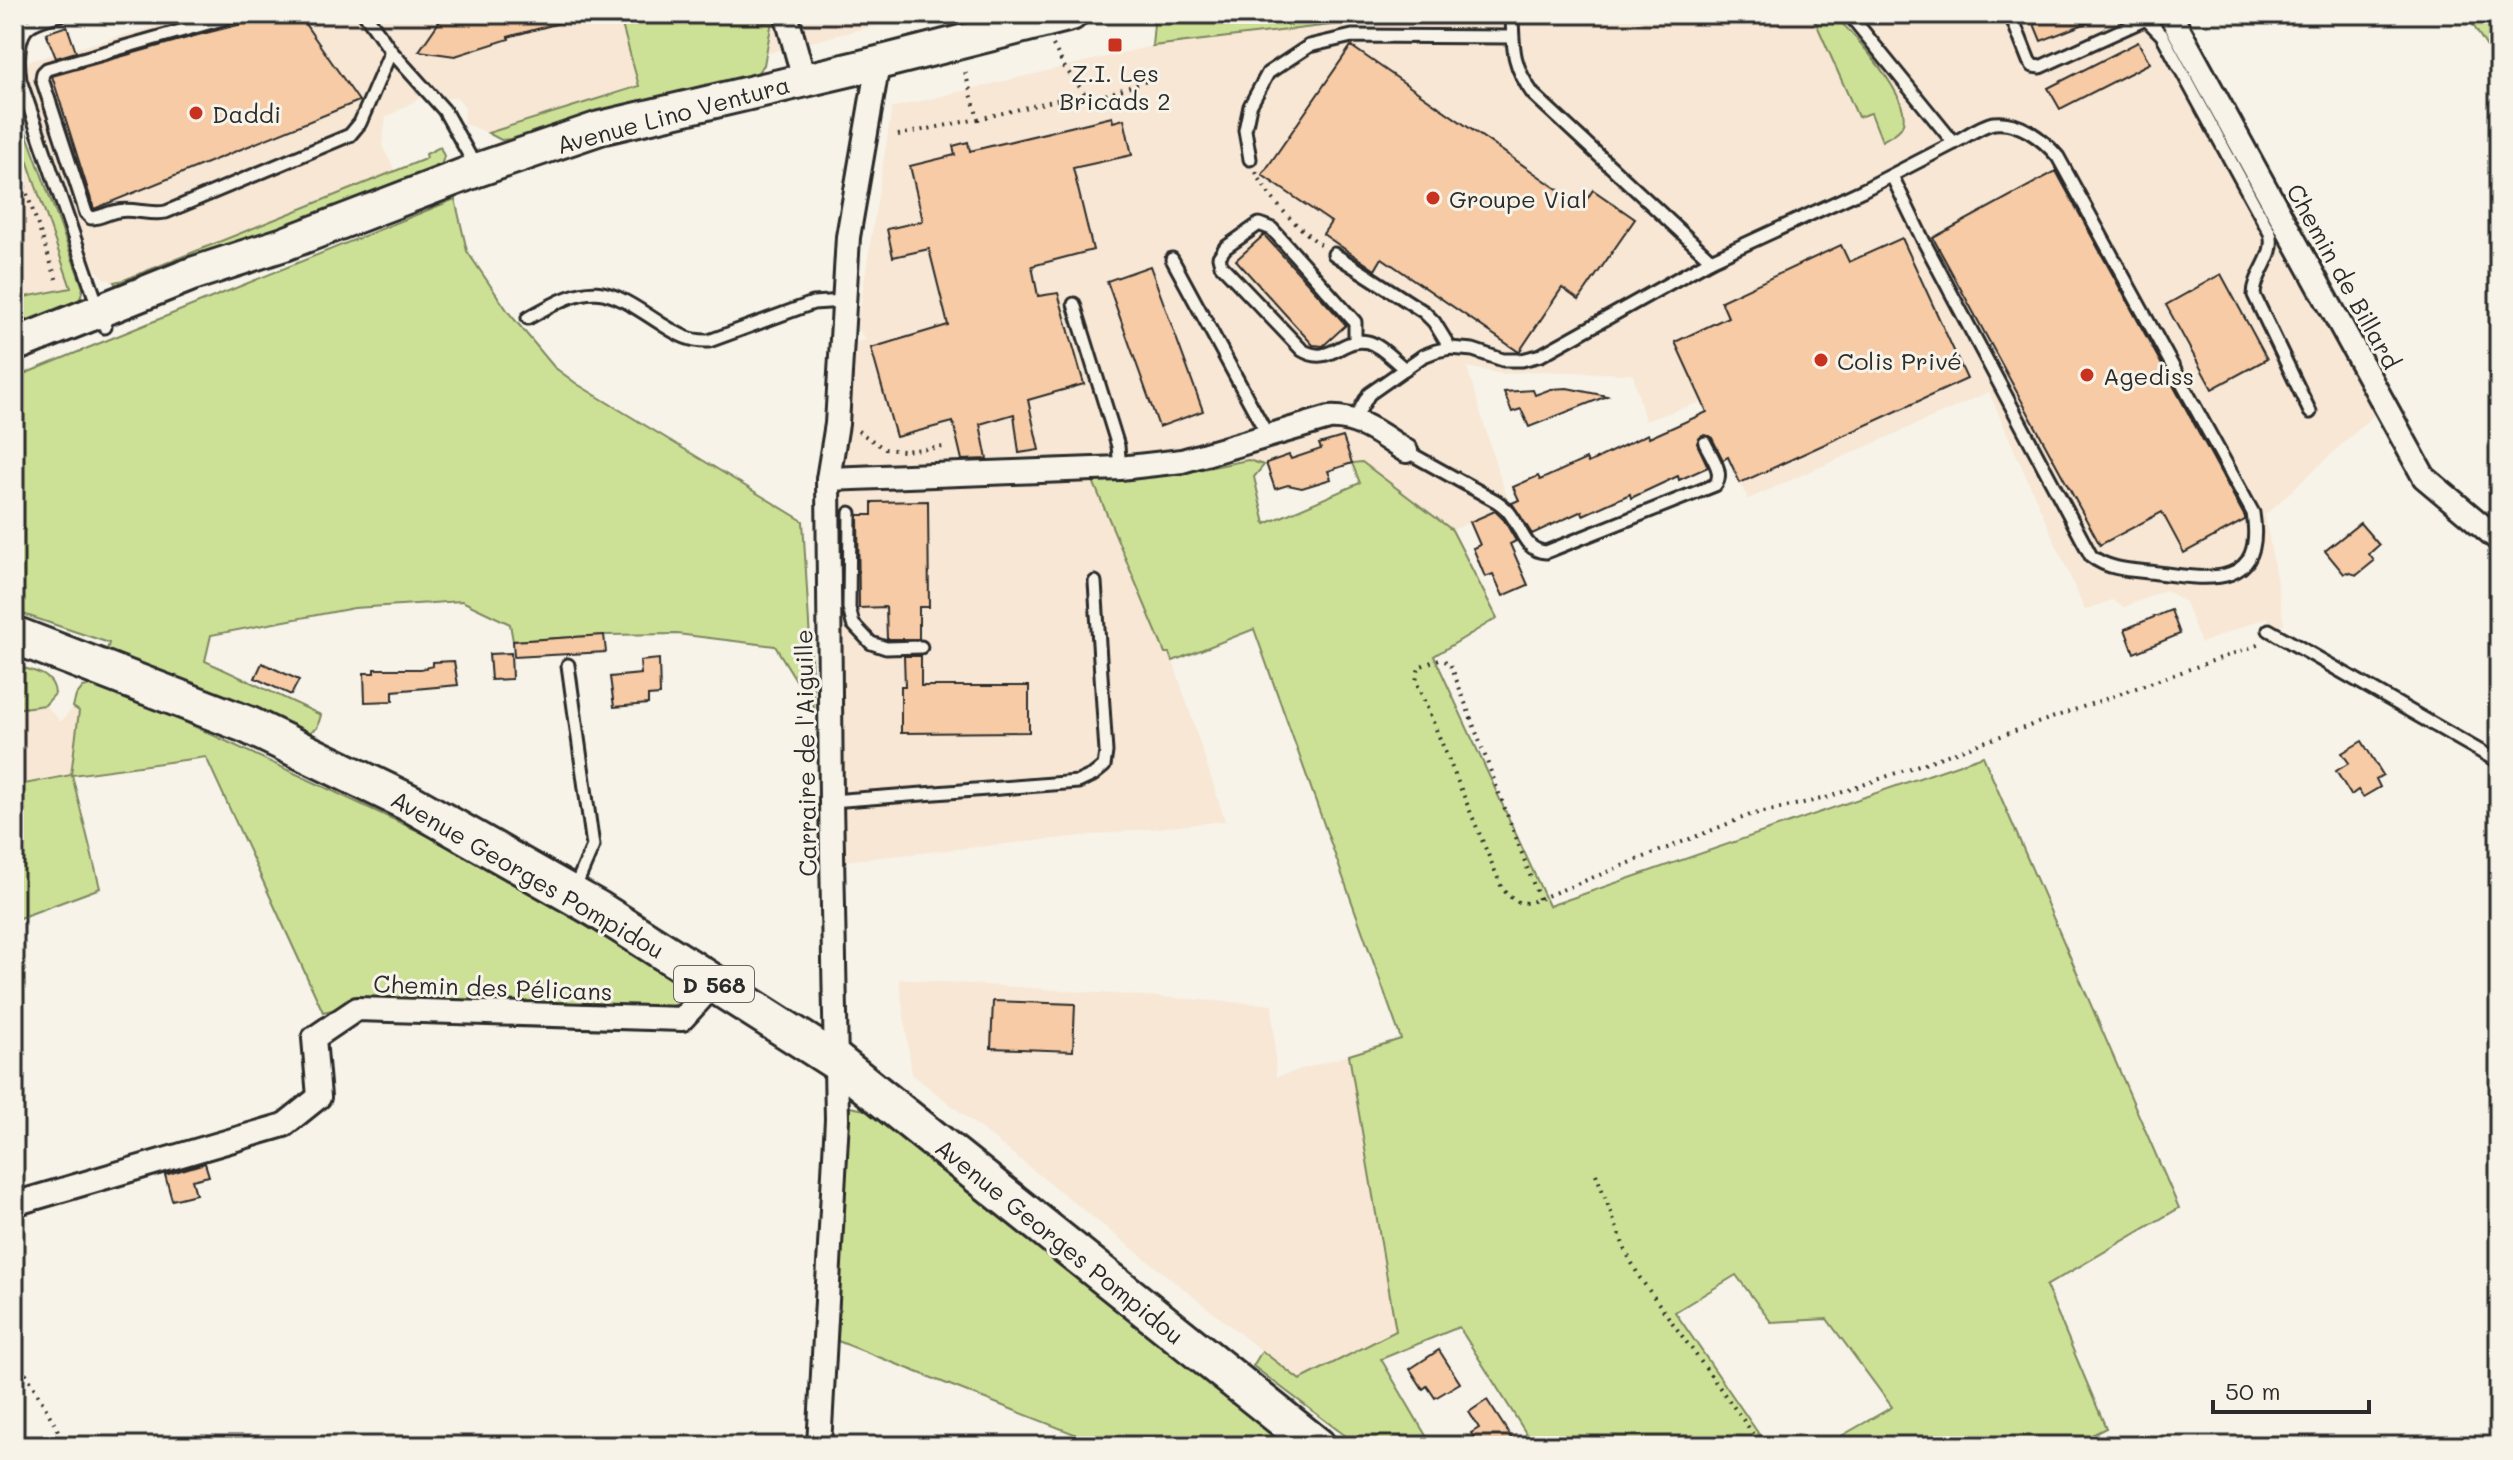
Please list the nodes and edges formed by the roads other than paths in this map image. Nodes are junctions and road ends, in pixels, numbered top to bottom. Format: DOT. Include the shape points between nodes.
graph roads {
  1 [pos="20,14"];
  2 [pos="62,14"];
  3 [pos="240,14"];
  4 [pos="365,14"];
  5 [pos="786,14"];
  6 [pos="1512,14"];
  7 [pos="1849,14"];
  8 [pos="2013,14"];
  9 [pos="2170,14"];
  10 [pos="2143,16"];
  11 [pos="1050,17"];
  12 [pos="26,29"];
  13 [pos="1512,37"];
  14 [pos="391,51"];
  15 [pos="878,63"];
  16 [pos="804,79"];
  17 [pos="1954,143"];
  18 [pos="1250,159"];
  19 [pos="477,170"];
  20 [pos="1892,176"];
  21 [pos="1334,254"];
  22 [pos="1172,259"];
  23 [pos="1711,260"];
  24 [pos="844,301"];
  25 [pos="1074,304"];
  26 [pos="528,318"];
  27 [pos="102,319"];
  28 [pos="1355,342"];
  29 [pos="14,345"];
  30 [pos="1450,348"];
  31 [pos="14,364"];
  32 [pos="1405,369"];
  33 [pos="2310,412"];
  34 [pos="1354,420"];
  35 [pos="1268,436"];
  36 [pos="1705,443"];
  37 [pos="1406,451"];
  38 [pos="1120,468"];
  39 [pos="828,479"];
  40 [pos="850,513"];
  41 [pos="2499,540"];
  42 [pos="839,566"];
  43 [pos="1095,582"];
  44 [pos="2269,630"];
  45 [pos="21,639"];
  46 [pos="921,647"];
  47 [pos="568,665"];
  48 [pos="2499,762"];
  49 [pos="831,801"];
  50 [pos="572,894"];
  51 [pos="714,984"];
  52 [pos="837,1062"];
  53 [pos="14,1204"];
  54 [pos="819,1446"];
  55 [pos="1317,1446"];
  1 -- 12 [label="lane"];
  2 -- 12 [label="lane"];
  3 -- 14 [label="lane" via="43,73 91,218 117,211 166,212 350,135"];
  4 -- 14 [label="lane"];
  5 -- 16 [label="street"];
  6 -- 13 [label="lane"];
  7 -- 17 [label="lane"];
  8 -- 10 [label="lane" via="2029,61 2040,67"];
  9 -- 41 [label="street, Chemin de Billard" via="2424,477"];
  10 -- 33 [label="lane" via="2162,35 2270,233 2270,252 2254,295"];
  11 -- 15 [label="main road, Avenue Lino Ventura"];
  12 -- 27 [label="lane" via="19,72 22,93"];
  13 -- 18 [label="lane" via="1352,36 1309,46 1268,73 1250,106 1245,130"];
  13 -- 23 [label="lane" via="1519,74 1533,94"];
  14 -- 19 [label="lane" via="444,110"];
  15 -- 16 [label="main road, Avenue Lino Ventura"];
  15 -- 24 [label="street, Carraire de l'Aiguille" via="848,237"];
  16 -- 19 [label="main road, Avenue Lino Ventura" via="600,128"];
  17 -- 20 [label="lane"];
  17 -- 20 [label="lane" via="1993,123 2012,125 2045,142 2058,157 2253,513 2254,549 2231,575 2190,577 2115,568 2091,556"];
  19 -- 27 [label="main road, Avenue Lino Ventura" via="192,274"];
  20 -- 23 [label="lane"];
  21 -- 30 [label="lane" via="1424,312"];
  22 -- 35 [label="lane"];
  23 -- 30 [label="lane" via="1541,355 1503,360"];
  24 -- 26 [label="lane" via="813,303 695,342 606,292 565,297"];
  24 -- 39 [label="street, Carraire de l'Aiguille" via="837,424"];
  25 -- 38 [label="lane" via="1118,446"];
  27 -- 29 [label="main road, Avenue Lino Ventura"];
  27 -- 31 [label="main road, Avenue Lino Ventura"];
  28 -- 28 [label="lane" via="1323,356 1302,350 1221,265 1225,248 1259,224 1272,229 1355,322"];
  28 -- 32 [label="lane" via="1377,346"];
  30 -- 32 [label="lane" via="1423,356"];
  32 -- 34 [label="lane" via="1369,394"];
  34 -- 35 [label="street" via="1329,418"];
  34 -- 37 [label="street"];
  35 -- 38 [label="street" via="1182,461"];
  36 -- 37 [label="lane" via="1720,474 1715,485 1546,552 1530,547 1509,511 1496,501"];
  38 -- 39 [label="street"];
  39 -- 42 [label="street, Carraire de l'Aiguille"];
  40 -- 42 [label="lane"];
  42 -- 46 [label="lane" via="853,624 861,634 886,648"];
  42 -- 49 [label="street, Carraire de l'Aiguille"];
  43 -- 49 [label="lane" via="1104,766 1078,782"];
  44 -- 48 [label="lane"];
  45 -- 50 [label="main road, Avenue Georges Pompidou / D 568" via="248,725 412,804"];
  47 -- 50 [label="lane" via="593,846"];
  49 -- 52 [label="street, Carraire de l'Aiguille"];
  50 -- 51 [label="main road, Avenue Georges Pompidou / D 568"];
  51 -- 52 [label="main road, Avenue Georges Pompidou / D 568"];
  51 -- 53 [label="street, Chemin des Pélicans" via="682,1019 357,1009 314,1038 319,1097 284,1125"];
  52 -- 54 [label="street, Carraire de l'Aiguille"];
  52 -- 55 [label="main road, Avenue Georges Pompidou / D 568"];
}
